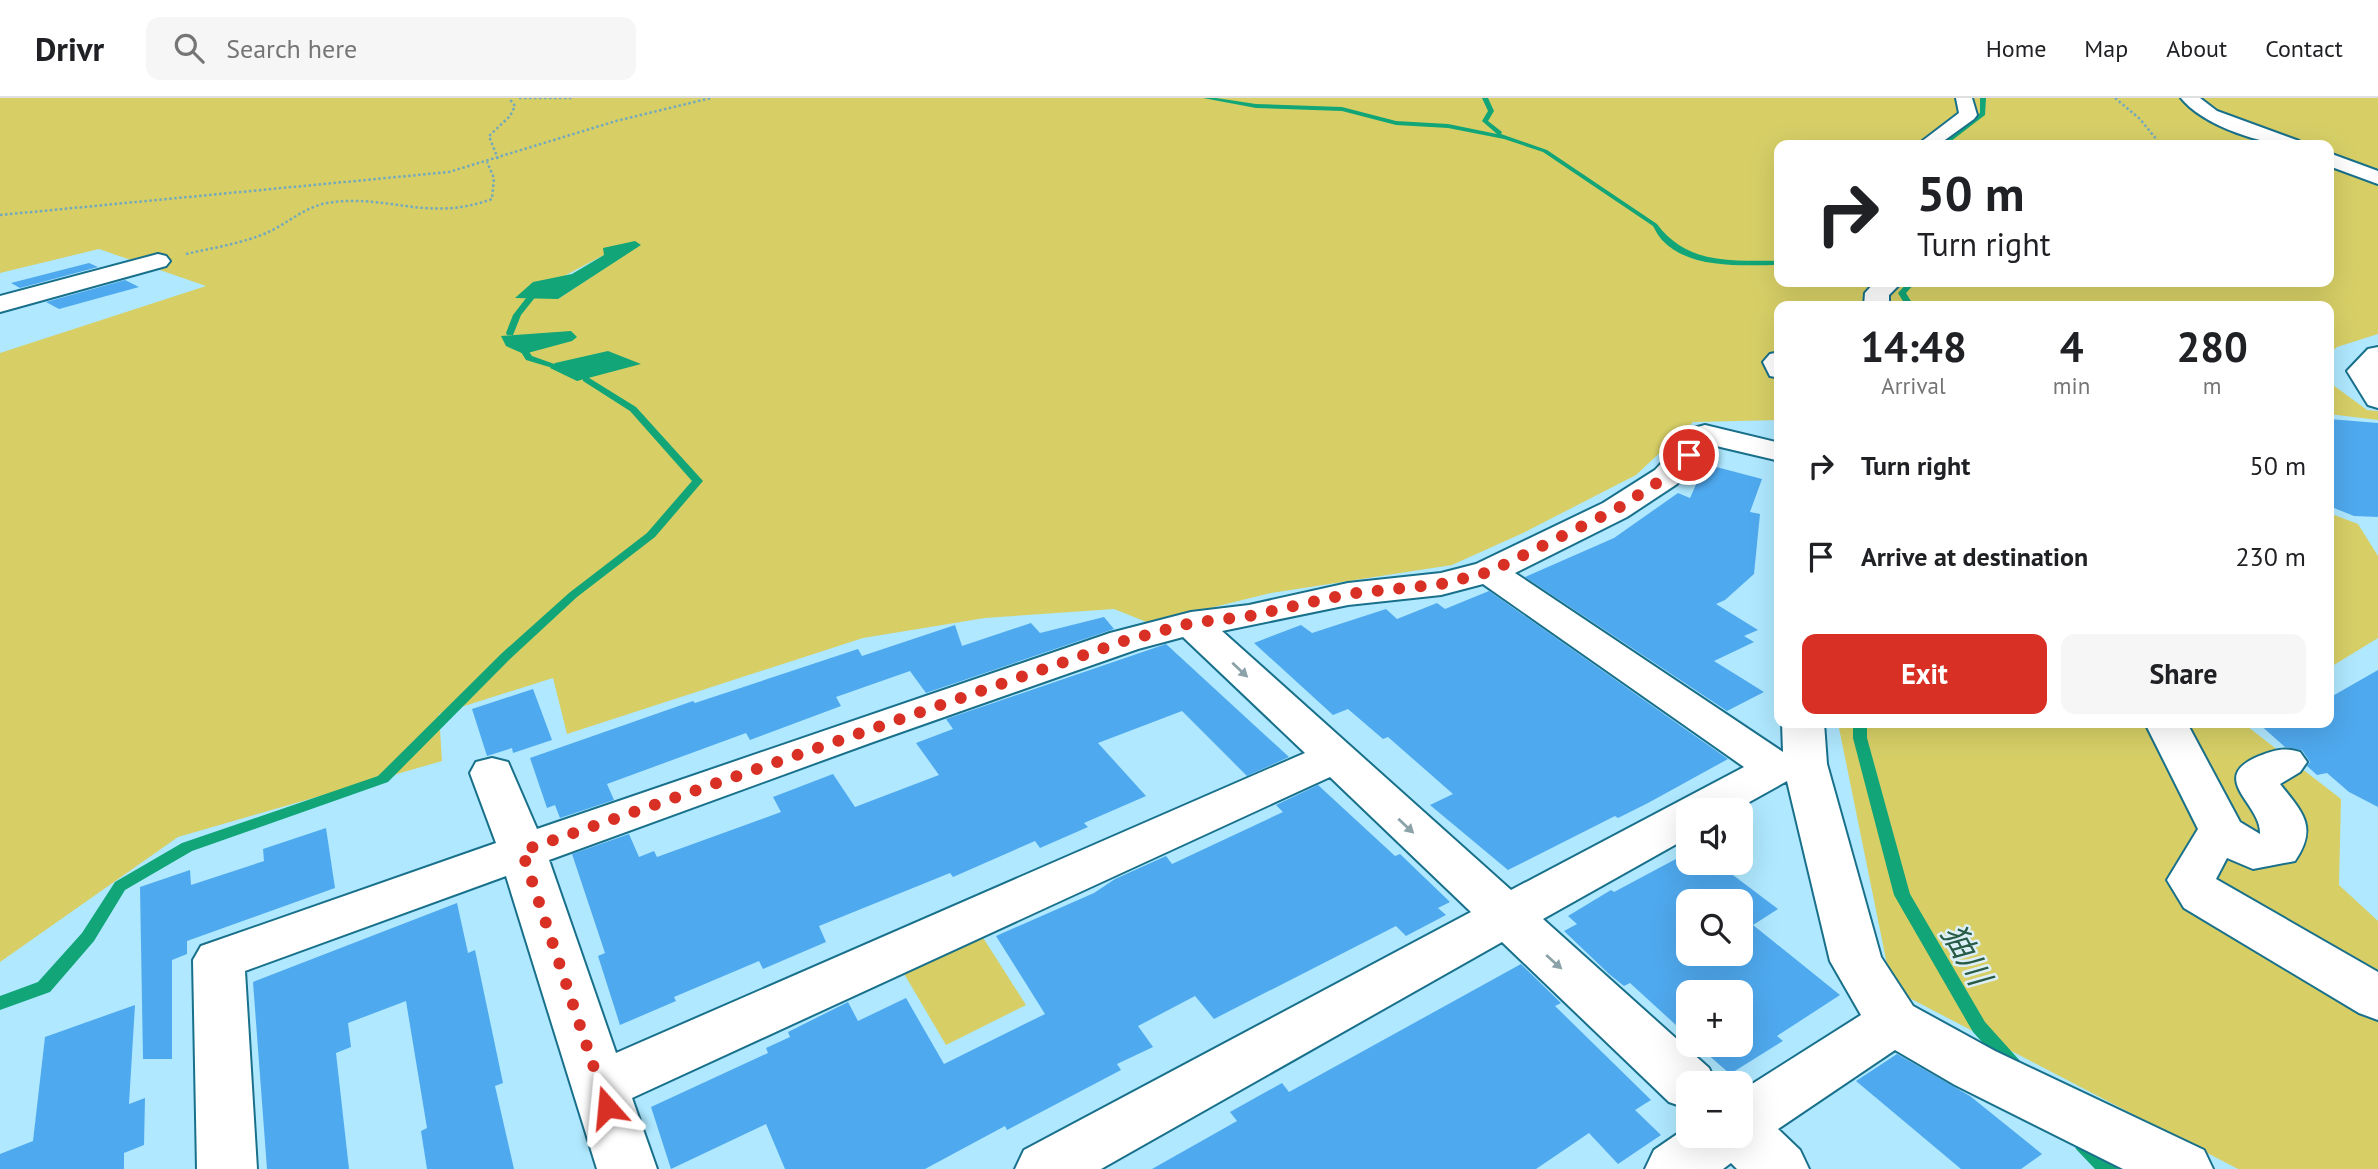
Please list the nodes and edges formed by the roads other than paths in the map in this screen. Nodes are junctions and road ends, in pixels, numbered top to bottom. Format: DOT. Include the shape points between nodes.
graph roads {
  1 [pos="1964,98"];
  2 [pos="2189,98"];
  3 [pos="1933,140"];
  4 [pos="2278,140"];
  5 [pos="2334,161"];
  6 [pos="2378,178"];
  7 [pos="158,261"];
  8 [pos="1885,287"];
  9 [pos="1877,301"];
  10 [pos="0,304"];
  11 [pos="2378,355"];
  12 [pos="2378,399"];
  13 [pos="1774,451"];
  14 [pos="1489,572"];
  15 [pos="1191,623"];
  16 [pos="2169,728"];
  17 [pos="1795,751"];
  18 [pos="1333,758"];
  19 [pos="2285,762"];
  20 [pos="492,773"];
  21 [pos="1719,798"];
  22 [pos="1676,823"];
  23 [pos="2222,834"];
  24 [pos="522,851"];
  25 [pos="1503,916"];
  26 [pos="2378,999"];
  27 [pos="1894,1022"];
  28 [pos="1676,1074"];
  29 [pos="600,1086"];
  30 [pos="1753,1114"];
  31 [pos="1753,1145"];
  32 [pos="1705,1148"];
  33 [pos="227,1169"];
  34 [pos="628,1169"];
  35 [pos="1045,1169"];
  36 [pos="1675,1169"];
  37 [pos="1779,1169"];
  38 [pos="2183,1169"];
  1 -- 3 [label="street" via="1969,115"];
  2 -- 4 [label="street" via="2211,115"];
  5 -- 6 [label="street"];
  7 -- 10 [label="street"];
  8 -- 9 [label="street" via="1877,293"];
  11 -- 12 [label="street" via="2361,370"];
  13 -- 14 [label="street" via="1705,434 1666,477 1625,504"];
  14 -- 15 [label="street" via="1441,584 1348,594 1249,616"];
  14 -- 17 [label="street"];
  15 -- 18 [label="street, one-way"];
  15 -- 24 [label="street" via="1124,641"];
  16 -- 23 [label="street"];
  17 -- 21 [label="street"];
  17 -- 27 [label="street" via="1840,888 1856,961"];
  18 -- 25 [label="street, one-way"];
  18 -- 29 [label="street"];
  19 -- 23 [label="street" via="2259,773 2258,786 2281,818 2285,839 2278,849 2253,852"];
  20 -- 24 [label="street"];
  22 -- 25 [label="street"];
  23 -- 26 [label="street" via="2211,844 2191,880 2201,895"];
  24 -- 29 [label="street"];
  24 -- 33 [label="street" via="219,960"];
  25 -- 28 [label="street, one-way"];
  25 -- 35 [label="street"];
  27 -- 30 [label="street"];
  27 -- 38 [label="street" via="1975,1068"];
  29 -- 34 [label="street"];
  31 -- 37 [label="street"];
  32 -- 36 [label="street"];
}
